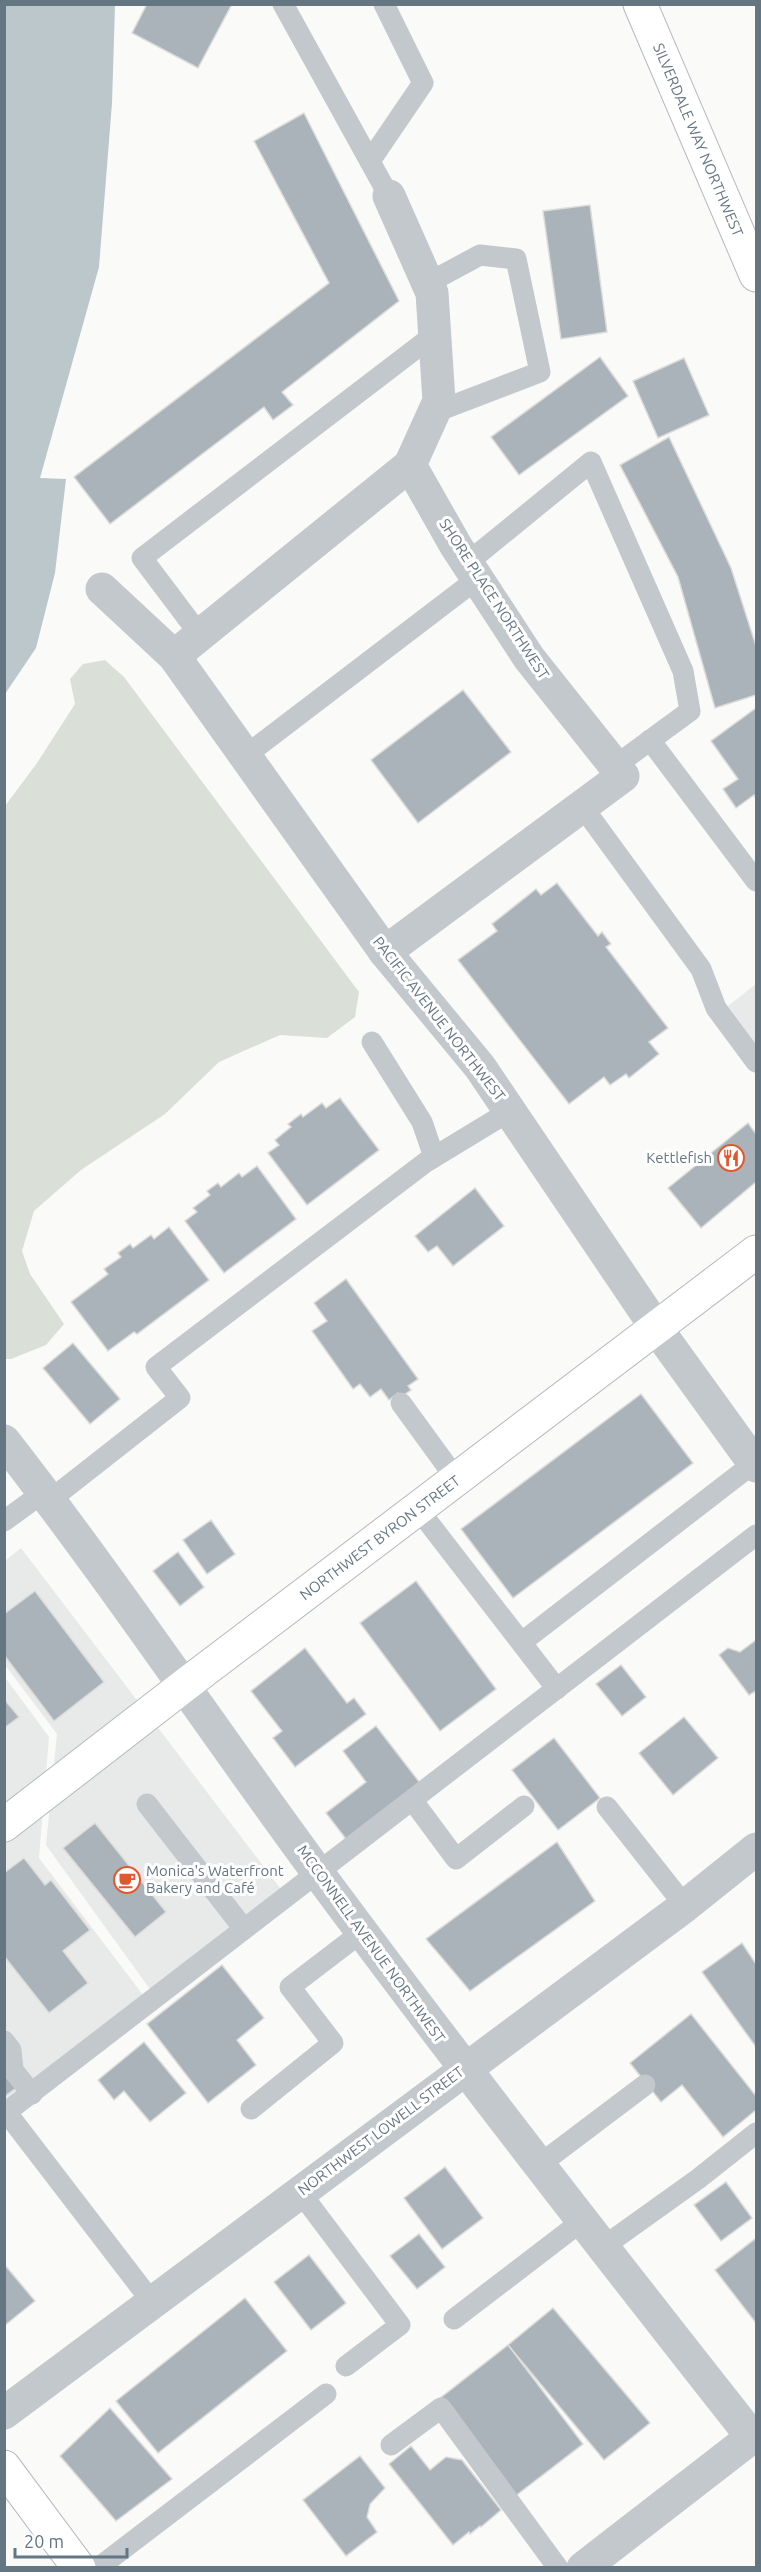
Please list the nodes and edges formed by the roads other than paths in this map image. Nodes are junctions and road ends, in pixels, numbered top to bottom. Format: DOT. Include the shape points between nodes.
graph roads {
  1 [pos="283,4"];
  2 [pos="384,4"];
  3 [pos="640,4"];
  4 [pos="370,161"];
  5 [pos="389,196"];
  6 [pos="756,275"];
  7 [pos="428,284"];
  8 [pos="435,334"];
  9 [pos="433,414"];
  10 [pos="410,465"];
  11 [pos="472,571"];
  12 [pos="102,589"];
  13 [pos="200,635"];
  14 [pos="174,656"];
  15 [pos="650,740"];
  16 [pos="245,756"];
  17 [pos="615,766"];
  18 [pos="582,806"];
  19 [pos="756,881"];
  20 [pos="385,952"];
  21 [pos="372,1042"];
  22 [pos="752,1048"];
  23 [pos="510,1111"];
  24 [pos="434,1157"];
  25 [pos="756,1251"];
  26 [pos="657,1329"];
  27 [pos="401,1403"];
  28 [pos="4,1441"];
  29 [pos="755,1464"];
  30 [pos="457,1480"];
  31 [pos="47,1496"];
  32 [pos="418,1509"];
  33 [pos="4,1521"];
  34 [pos="756,1535"];
  35 [pos="522,1642"];
  36 [pos="185,1685"];
  37 [pos="557,1689"];
  38 [pos="413,1801"];
  39 [pos="147,1804"];
  40 [pos="524,1806"];
  41 [pos="607,1807"];
  42 [pos="4,1825"];
  43 [pos="756,1849"];
  44 [pos="319,1874"];
  45 [pos="685,1906"];
  46 [pos="244,1929"];
  47 [pos="362,1932"];
  48 [pos="4,2041"];
  49 [pos="464,2070"];
  50 [pos="645,2085"];
  51 [pos="32,2094"];
  52 [pos="251,2109"];
  53 [pos="6,2114"];
  54 [pos="756,2133"];
  55 [pos="539,2165"];
  56 [pos="300,2192"];
  57 [pos="582,2222"];
  58 [pos="603,2247"];
  59 [pos="152,2302"];
  60 [pos="454,2319"];
  61 [pos="346,2366"];
  62 [pos="326,2394"];
  63 [pos="4,2412"];
  64 [pos="754,2436"];
  65 [pos="391,2445"];
  66 [pos="4,2467"];
  67 [pos="79,2568"];
  68 [pos="98,2568"];
  69 [pos="558,2568"];
  70 [pos="583,2568"];
  1 -- 4 [label="lane"];
  2 -- 4 [label="lane" via="423,83"];
  3 -- 6 [label="street, SILVERDALE WAY NORTHWEST"];
  4 -- 5 [label="lane"];
  5 -- 7 [label="street"];
  7 -- 8 [label="street"];
  7 -- 9 [label="lane" via="480,255 516,259 540,372"];
  8 -- 9 [label="street" via="439,401"];
  8 -- 13 [label="lane" via="142,558"];
  9 -- 10 [label="street"];
  10 -- 11 [label="street, SHORE PLACE NORTHWEST"];
  10 -- 13 [label="street"];
  11 -- 15 [label="lane" via="591,462 684,671 690,711"];
  11 -- 16 [label="lane"];
  11 -- 17 [label="street, SHORE PLACE NORTHWEST" via="529,658"];
  12 -- 14 [label="street, PACIFIC AVENUE NORTHWEST"];
  13 -- 14 [label="street"];
  14 -- 16 [label="street, PACIFIC AVENUE NORTHWEST"];
  15 -- 17 [label="lane"];
  15 -- 19 [label="lane"];
  16 -- 20 [label="street, PACIFIC AVENUE NORTHWEST"];
  17 -- 18 [label="street" via="623,776"];
  18 -- 20 [label="street"];
  18 -- 22 [label="lane" via="701,969 716,1008"];
  20 -- 23 [label="street, PACIFIC AVENUE NORTHWEST" via="480,1066"];
  21 -- 24 [label="lane" via="422,1122"];
  23 -- 24 [label="lane"];
  23 -- 26 [label="street, PACIFIC AVENUE NORTHWEST"];
  24 -- 31 [label="lane" via="156,1367 180,1398"];
  25 -- 26 [label="street, NORTHWEST BYRON STREET"];
  26 -- 29 [label="street, PACIFIC AVENUE NORTHWEST"];
  26 -- 30 [label="street, NORTHWEST BYRON STREET"];
  27 -- 30 [label="lane"];
  28 -- 31 [label="street, MCCONNELL AVENUE NORTHWEST"];
  29 -- 35 [label="lane"];
  30 -- 32 [label="street, NORTHWEST BYRON STREET"];
  31 -- 33 [label="lane"];
  31 -- 36 [label="street, MCCONNELL AVENUE NORTHWEST"];
  32 -- 35 [label="lane"];
  32 -- 36 [label="street, NORTHWEST BYRON STREET"];
  34 -- 37 [label="lane"];
  35 -- 37 [label="lane"];
  36 -- 42 [label="street, NORTHWEST BYRON STREET"];
  36 -- 44 [label="street, MCCONNELL AVENUE NORTHWEST"];
  37 -- 38 [label="lane"];
  38 -- 40 [label="lane" via="456,1858"];
  38 -- 44 [label="lane"];
  39 -- 46 [label="lane"];
  41 -- 45 [label="lane"];
  43 -- 45 [label="street, NORTHWEST LOWELL STREET"];
  44 -- 46 [label="lane"];
  44 -- 47 [label="street, MCCONNELL AVENUE NORTHWEST"];
  45 -- 49 [label="street, NORTHWEST LOWELL STREET"];
  46 -- 51 [label="lane"];
  47 -- 49 [label="street, MCCONNELL AVENUE NORTHWEST"];
  47 -- 52 [label="lane" via="290,1987 333,2043"];
  48 -- 51 [label="lane" via="11,2050 13,2070"];
  49 -- 55 [label="street, MCCONNELL AVENUE NORTHWEST"];
  49 -- 56 [label="street, NORTHWEST LOWELL STREET"];
  50 -- 55 [label="lane"];
  51 -- 53 [label="lane"];
  53 -- 59 [label="lane"];
  54 -- 58 [label="lane"];
  55 -- 57 [label="street, MCCONNELL AVENUE NORTHWEST"];
  56 -- 59 [label="street, NORTHWEST LOWELL STREET"];
  56 -- 61 [label="lane" via="400,2325"];
  57 -- 58 [label="street, MCCONNELL AVENUE NORTHWEST"];
  57 -- 60 [label="lane"];
  58 -- 64 [label="street, MCCONNELL AVENUE NORTHWEST"];
  59 -- 63 [label="street, NORTHWEST LOWELL STREET"];
  62 -- 68 [label="lane"];
  64 -- 70 [label="street"];
  65 -- 69 [label="lane" via="441,2408"];
  66 -- 67 [label="street"];
}
